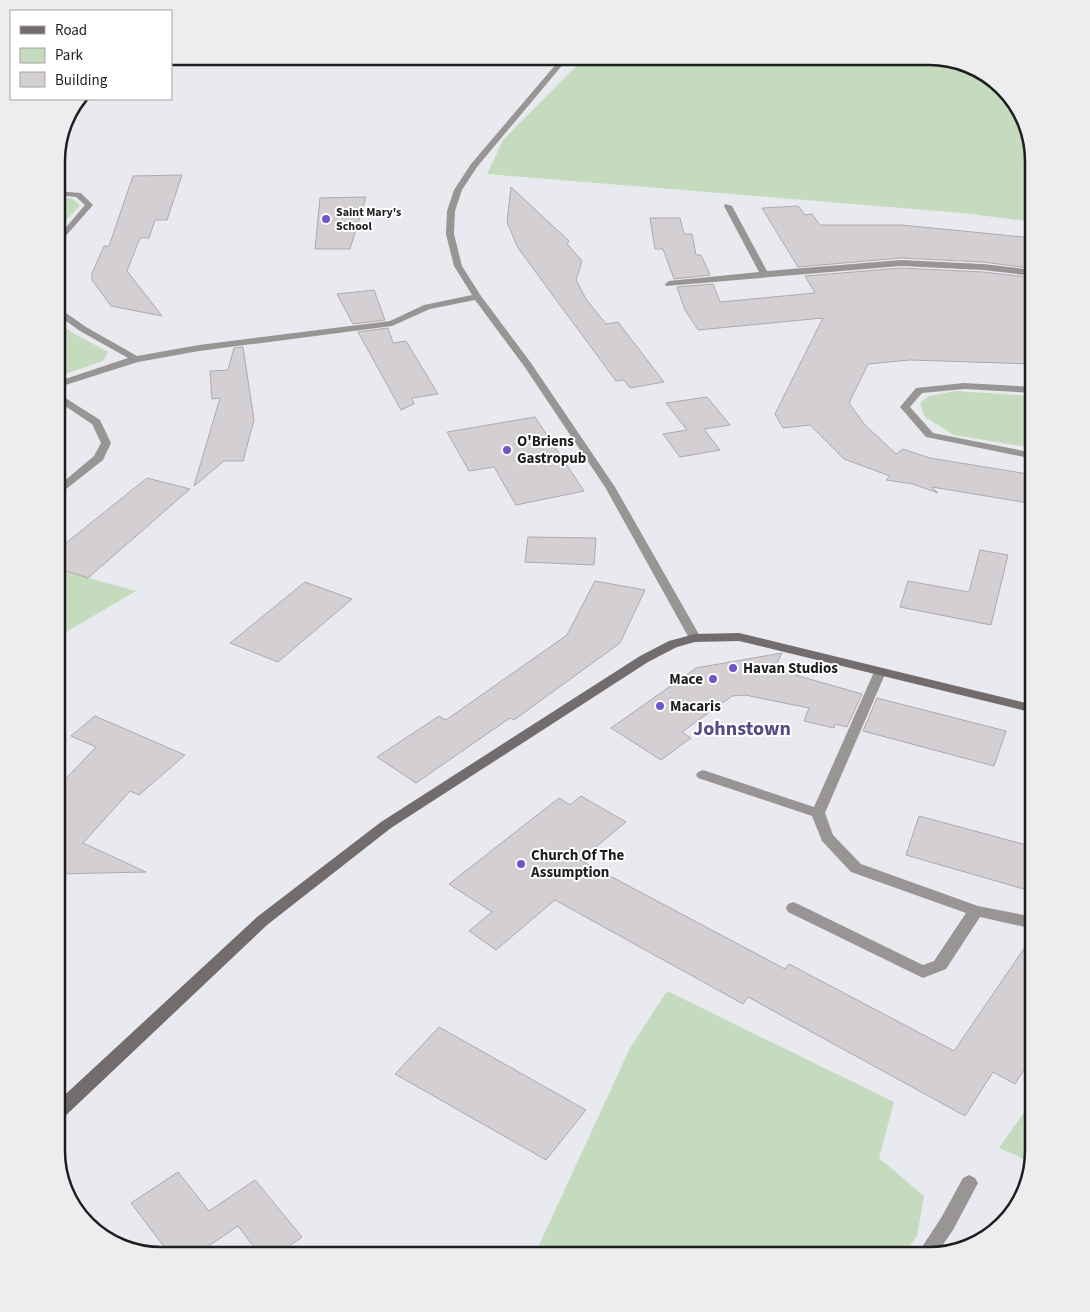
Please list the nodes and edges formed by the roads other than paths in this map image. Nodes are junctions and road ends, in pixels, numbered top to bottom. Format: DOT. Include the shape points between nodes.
graph roads {
  1 [pos="559,65"];
  2 [pos="65,194"];
  3 [pos="728,206"];
  4 [pos="65,234"];
  5 [pos="1025,272"];
  6 [pos="764,274"];
  7 [pos="669,284"];
  8 [pos="477,298"];
  9 [pos="65,316"];
  10 [pos="136,359"];
  11 [pos="65,382"];
  12 [pos="1025,389"];
  13 [pos="65,401"];
  14 [pos="1025,454"];
  15 [pos="65,486"];
  16 [pos="695,638"];
  17 [pos="880,672"];
  18 [pos="1025,707"];
  19 [pos="703,775"];
  20 [pos="818,813"];
  21 [pos="793,908"];
  22 [pos="976,911"];
  23 [pos="1025,921"];
  24 [pos="65,1106"];
  25 [pos="969,1183"];
  26 [pos="931,1247"];
  1 -- 8 [label="street" via="474,166 458,190 451,211 450,234 458,266"];
  2 -- 4 [label="street" via="78,195 89,204"];
  3 -- 6 [label="street"];
  5 -- 6 [label="street" via="901,263"];
  6 -- 7 [label="street"];
  8 -- 10 [label="street" via="428,307 392,324"];
  8 -- 16 [label="street" via="528,365 610,487"];
  9 -- 10 [label="street"];
  10 -- 11 [label="street"];
  12 -- 14 [label="street" via="964,386 919,390 905,408 930,435"];
  13 -- 15 [label="street" via="96,422 106,443 99,458"];
  16 -- 17 [label="street" via="739,637"];
  16 -- 24 [label="street" via="644,658 386,825 262,921"];
  17 -- 18 [label="street"];
  17 -- 20 [label="street"];
  19 -- 20 [label="street"];
  20 -- 22 [label="street" via="827,837 856,868"];
  21 -- 22 [label="street" via="923,972 940,965"];
  22 -- 23 [label="street"];
  25 -- 26 [label="street"];
}
